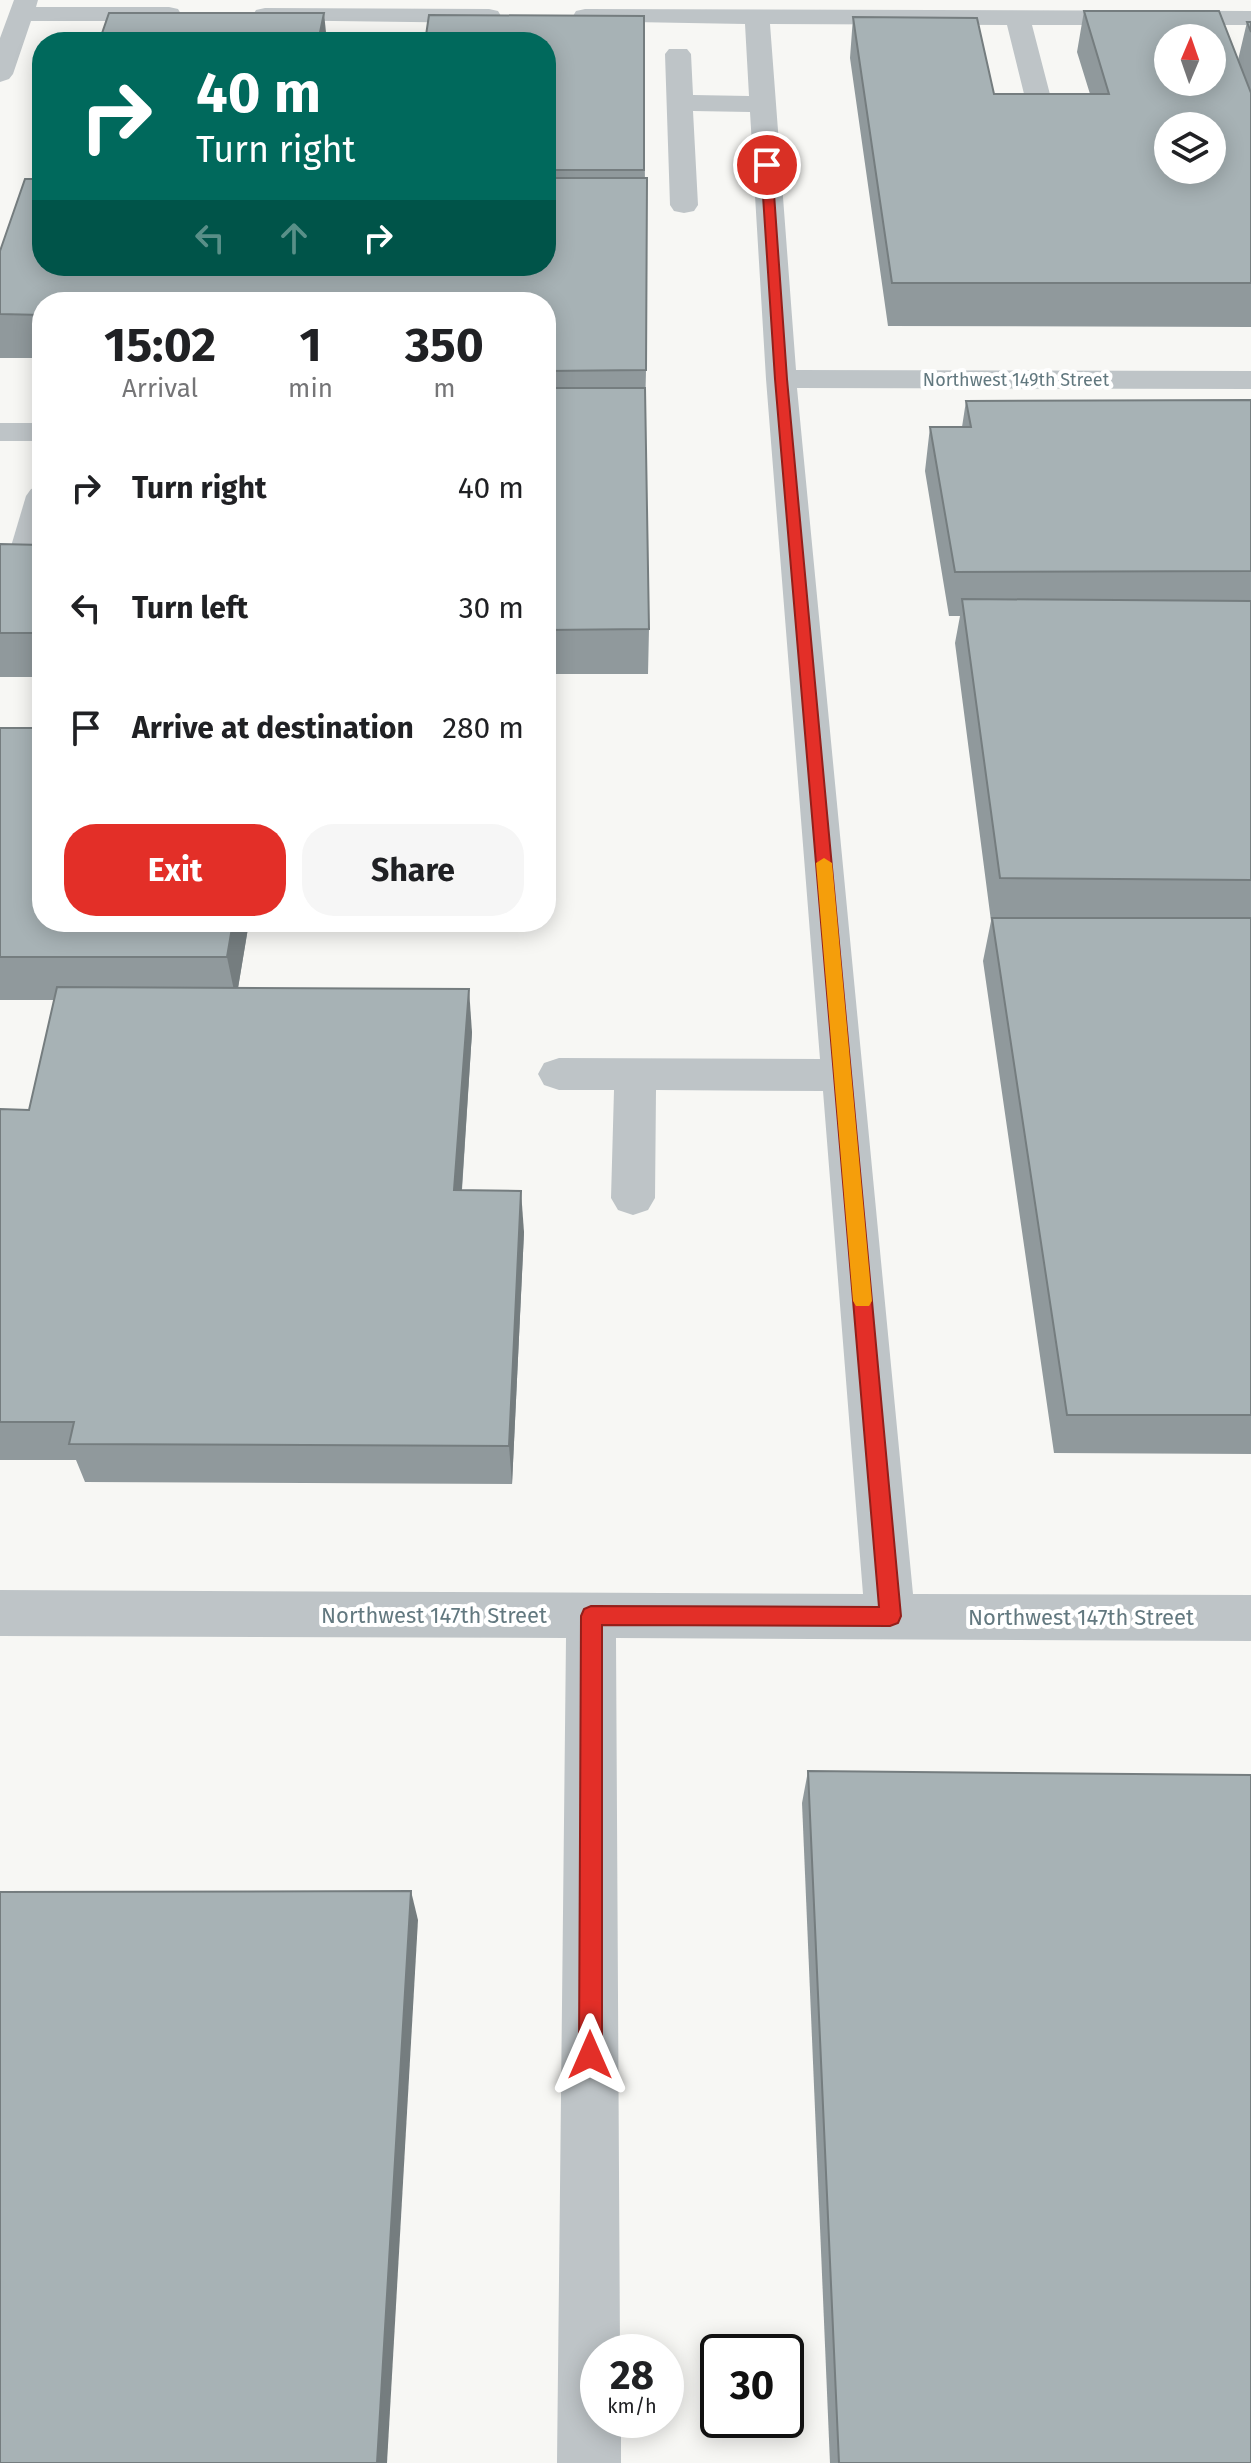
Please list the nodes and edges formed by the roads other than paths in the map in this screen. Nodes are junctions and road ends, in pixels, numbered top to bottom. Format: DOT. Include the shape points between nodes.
graph roads {
  1 [pos="24,7"];
  2 [pos="195,15"];
  3 [pos="242,15"];
  4 [pos="385,15"];
  5 [pos="509,16"];
  6 [pos="555,16"];
  7 [pos="757,17"];
  8 [pos="1018,18"];
  9 [pos="1251,18"];
  10 [pos="382,32"];
  11 [pos="678,54"];
  12 [pos="0,74"];
  13 [pos="680,103"];
  14 [pos="763,104"];
  15 [pos="1040,106"];
  16 [pos="684,205"];
  17 [pos="781,379"];
  18 [pos="1251,380"];
  19 [pos="0,432"];
  20 [pos="32,432"];
  21 [pos="32,532"];
  22 [pos="32,553"];
  23 [pos="559,1074"];
  24 [pos="635,1075"];
  25 [pos="842,1075"];
  26 [pos="633,1198"];
  27 [pos="0,1613"];
  28 [pos="591,1616"];
  29 [pos="890,1616"];
  30 [pos="1251,1618"];
  31 [pos="589,2463"];
  1 -- 2 [label="street"];
  1 -- 12 [label="street"];
  3 -- 4 [label="street"];
  4 -- 5 [label="street"];
  4 -- 10 [label="street"];
  6 -- 7 [label="street"];
  7 -- 8 [label="street"];
  7 -- 14 [label="street"];
  8 -- 9 [label="street"];
  8 -- 15 [label="street"];
  11 -- 13 [label="street"];
  13 -- 14 [label="street"];
  13 -- 16 [label="street"];
  14 -- 17 [label="street"];
  17 -- 18 [label="street, Northwest 149th Street"];
  17 -- 25 [label="street"];
  19 -- 20 [label="street"];
  21 -- 22 [label="street" via="26,553"];
  23 -- 24 [label="street"];
  24 -- 25 [label="street"];
  24 -- 26 [label="street"];
  25 -- 29 [label="street"];
  27 -- 28 [label="street, Northwest 147th Street"];
  28 -- 29 [label="street, Northwest 147th Street"];
  28 -- 31 [label="street"];
  29 -- 30 [label="street, Northwest 147th Street"];
}
